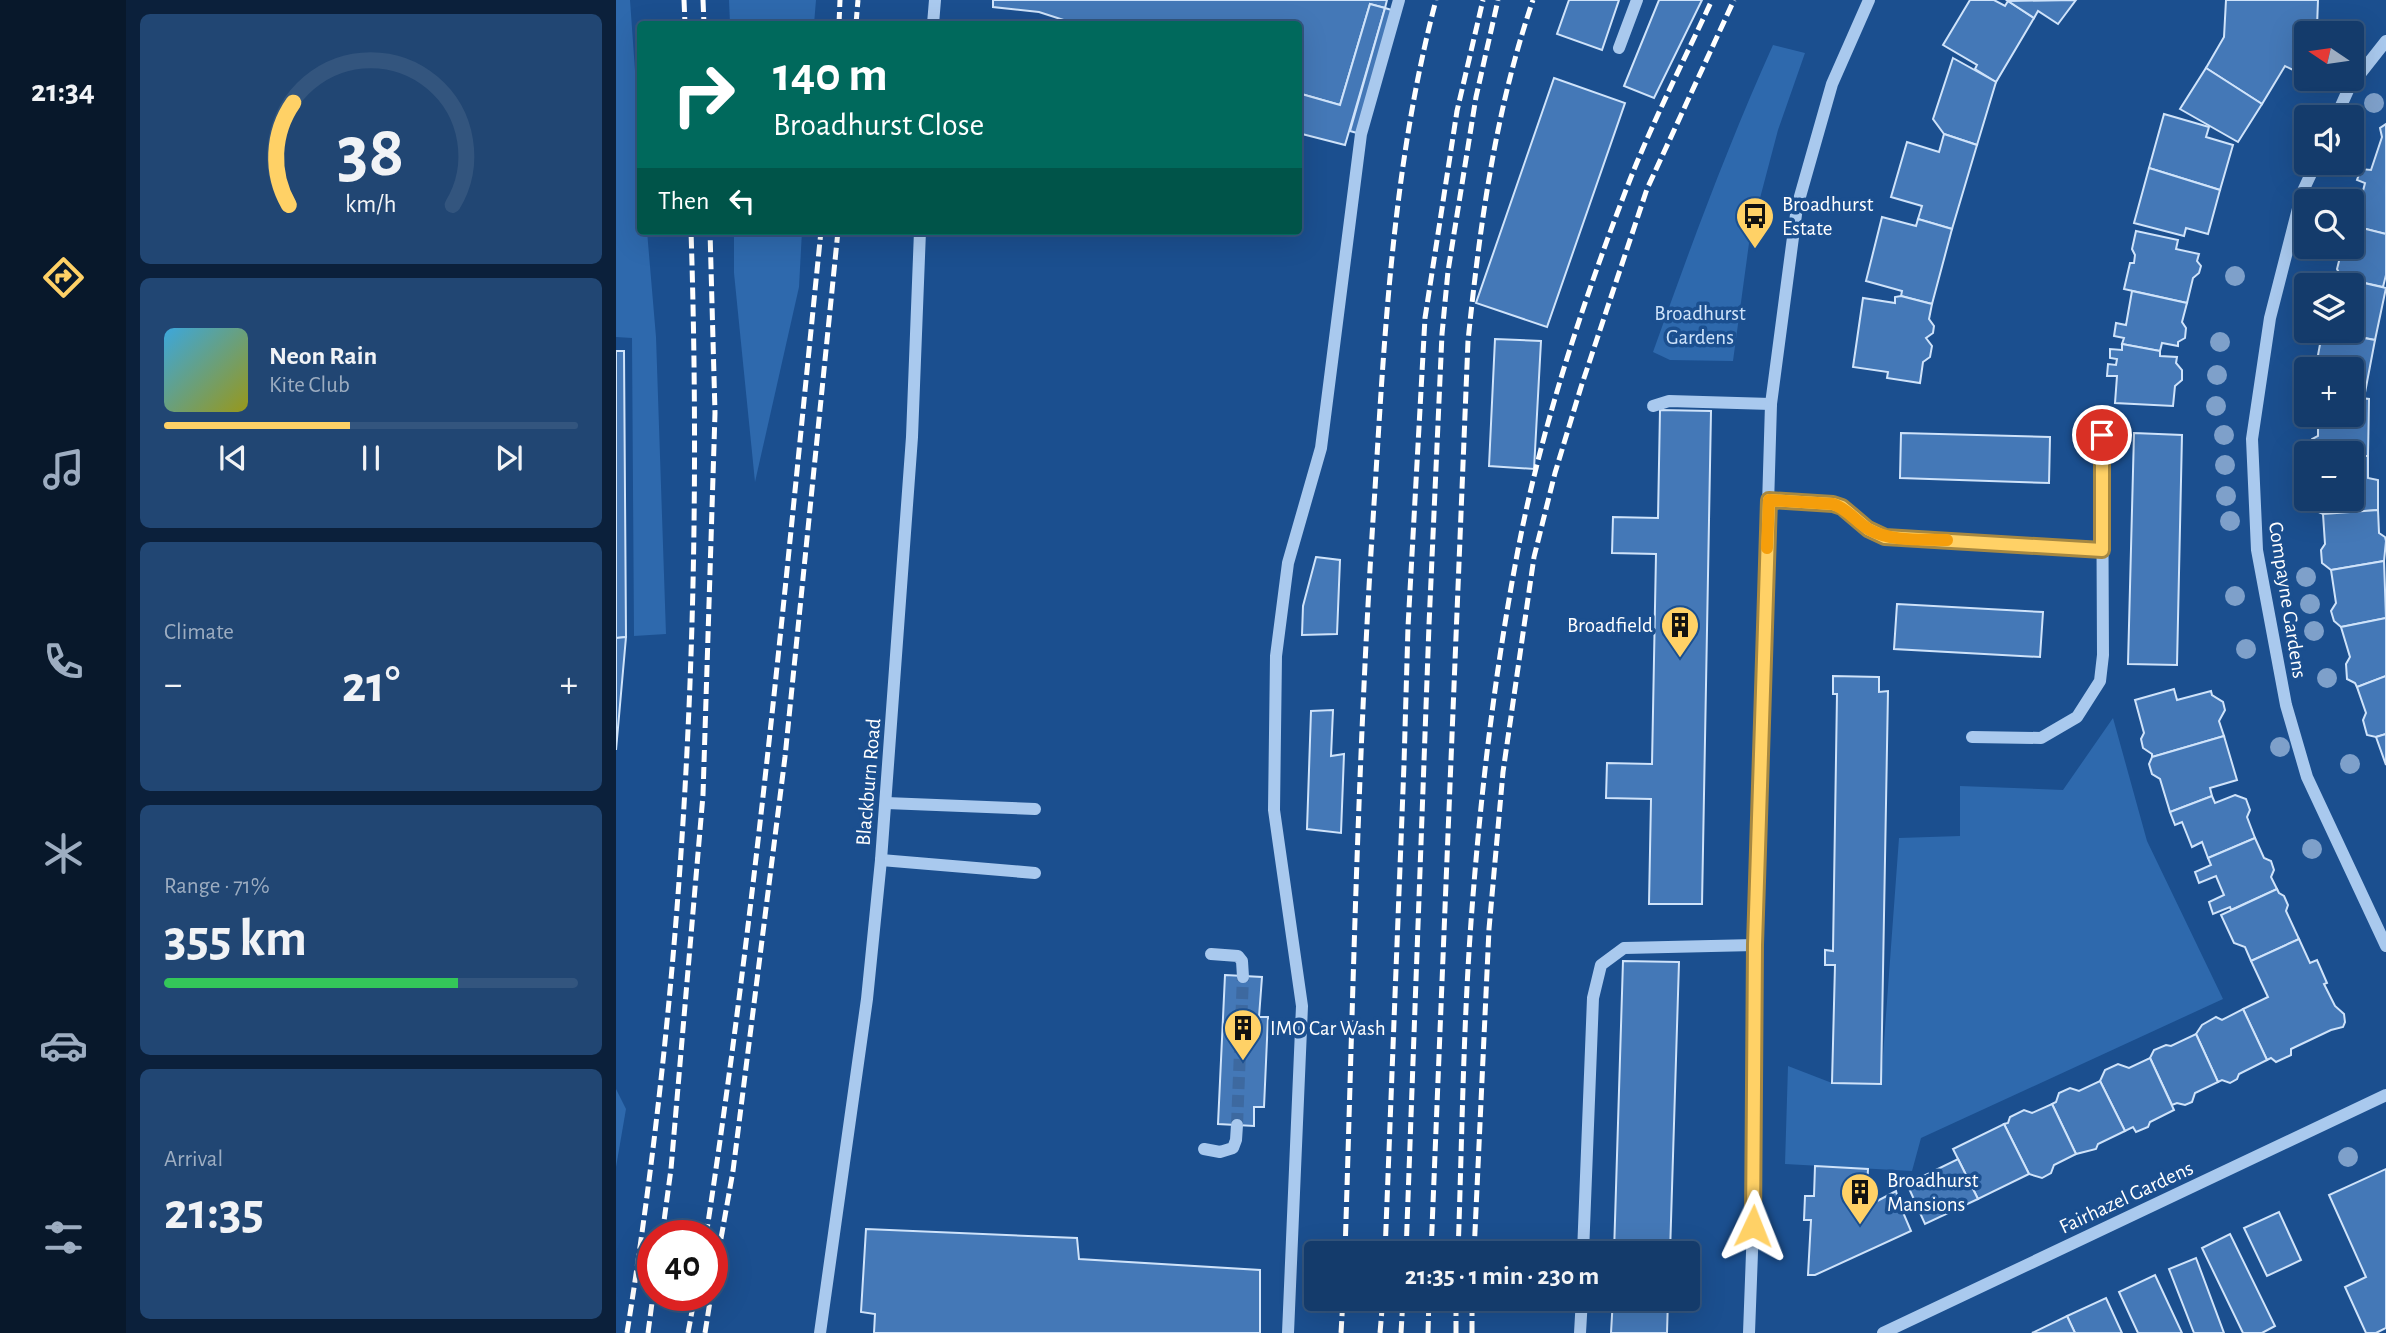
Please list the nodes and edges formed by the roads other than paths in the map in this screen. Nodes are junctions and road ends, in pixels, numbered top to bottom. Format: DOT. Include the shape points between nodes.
graph roads {
  1 [pos="935,0"];
  2 [pos="1399,0"];
  3 [pos="1637,0"];
  4 [pos="1869,0"];
  5 [pos="933,21"];
  6 [pos="2386,41"];
  7 [pos="1619,48"];
  8 [pos="2341,105"];
  9 [pos="2310,175"];
  10 [pos="920,235"];
  11 [pos="1771,404"];
  12 [pos="1654,406"];
  13 [pos="2102,435"];
  14 [pos="1769,500"];
  15 [pos="2102,550"];
  16 [pos="1972,737"];
  17 [pos="886,803"];
  18 [pos="1035,809"];
  19 [pos="881,860"];
  20 [pos="1035,873"];
  21 [pos="1755,945"];
  22 [pos="2386,946"];
  23 [pos="1211,954"];
  24 [pos="1243,976"];
  25 [pos="2386,1095"];
  26 [pos="1237,1125"];
  27 [pos="1204,1149"];
  28 [pos="1583,1241"];
  29 [pos="1581,1311"];
  30 [pos="820,1333"];
  31 [pos="1288,1333"];
  32 [pos="1580,1333"];
  33 [pos="1748,1333"];
  34 [pos="1883,1333"];
  1 -- 5 [label="street"];
  2 -- 31 [label="street" via="1359,148 1321,449 1288,564 1276,656 1274,810 1302,1006"];
  3 -- 7 [label="street"];
  4 -- 11 [label="street" via="1832,84 1797,207"];
  6 -- 8 [label="street"];
  9 -- 22 [label="street, Compayne Gardens" via="2270,318 2252,439 2258,550 2286,705 2307,777"];
  10 -- 17 [label="street, Blackburn Road" via="912,437"];
  11 -- 12 [label="street" via="1669,401"];
  11 -- 14 [label="street"];
  13 -- 15 [label="street"];
  14 -- 15 [label="street" via="1833,504 1885,537"];
  14 -- 21 [label="street"];
  15 -- 16 [label="street" via="2100,681 2077,717 2041,738"];
  17 -- 18 [label="street"];
  17 -- 19 [label="street, Blackburn Road"];
  19 -- 20 [label="street"];
  19 -- 30 [label="street, Blackburn Road" via="867,999"];
  21 -- 28 [label="street" via="1624,948 1601,965 1593,998"];
  21 -- 33 [label="street" via="1754,1199"];
  23 -- 24 [label="street" via="1238,956"];
  25 -- 34 [label="street, Fairhazel Gardens"];
  26 -- 27 [label="street" via="1233,1148 1220,1152"];
  29 -- 32 [label="street"];
}
